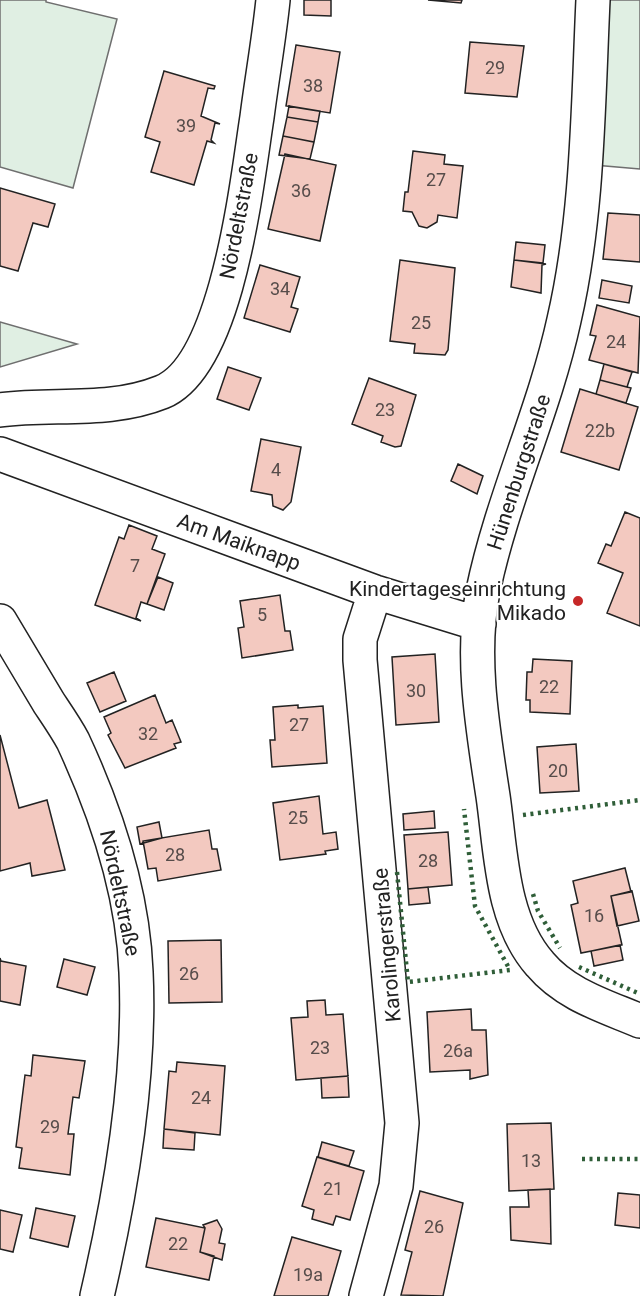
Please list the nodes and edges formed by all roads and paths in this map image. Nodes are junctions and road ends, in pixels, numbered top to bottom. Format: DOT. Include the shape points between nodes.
graph roads {
  1 [pos="273,0"];
  2 [pos="593,0"];
  3 [pos="0,410"];
  4 [pos="0,454"];
  5 [pos="375,592"];
  6 [pos="0,621"];
  7 [pos="479,624"];
  8 [pos="640,1022"];
  9 [pos="97,1296"];
  10 [pos="366,1296"];
  1 -- 3 [label="street, Nördeltstraße" via="236,252 212,326 189,371 162,392 128,401"];
  2 -- 7 [label="street, Hünenburgstraße" via="581,213 573,275 546,388 489,565"];
  4 -- 5 [label="street, Am Maiknapp"];
  5 -- 7 [label="street, Am Maiknapp"];
  5 -- 10 [label="street, Karolingerstraße" via="360,639 360,660 395,1021 402,1146 396,1186"];
  6 -- 9 [label="street, Nördeltstraße" via="71,738 88,776 119,869 134,941 133,1080 122,1171"];
  7 -- 8 [label="street, Hünenburgstraße" via="480,684 500,857 518,924 527,946 553,978"];
}
